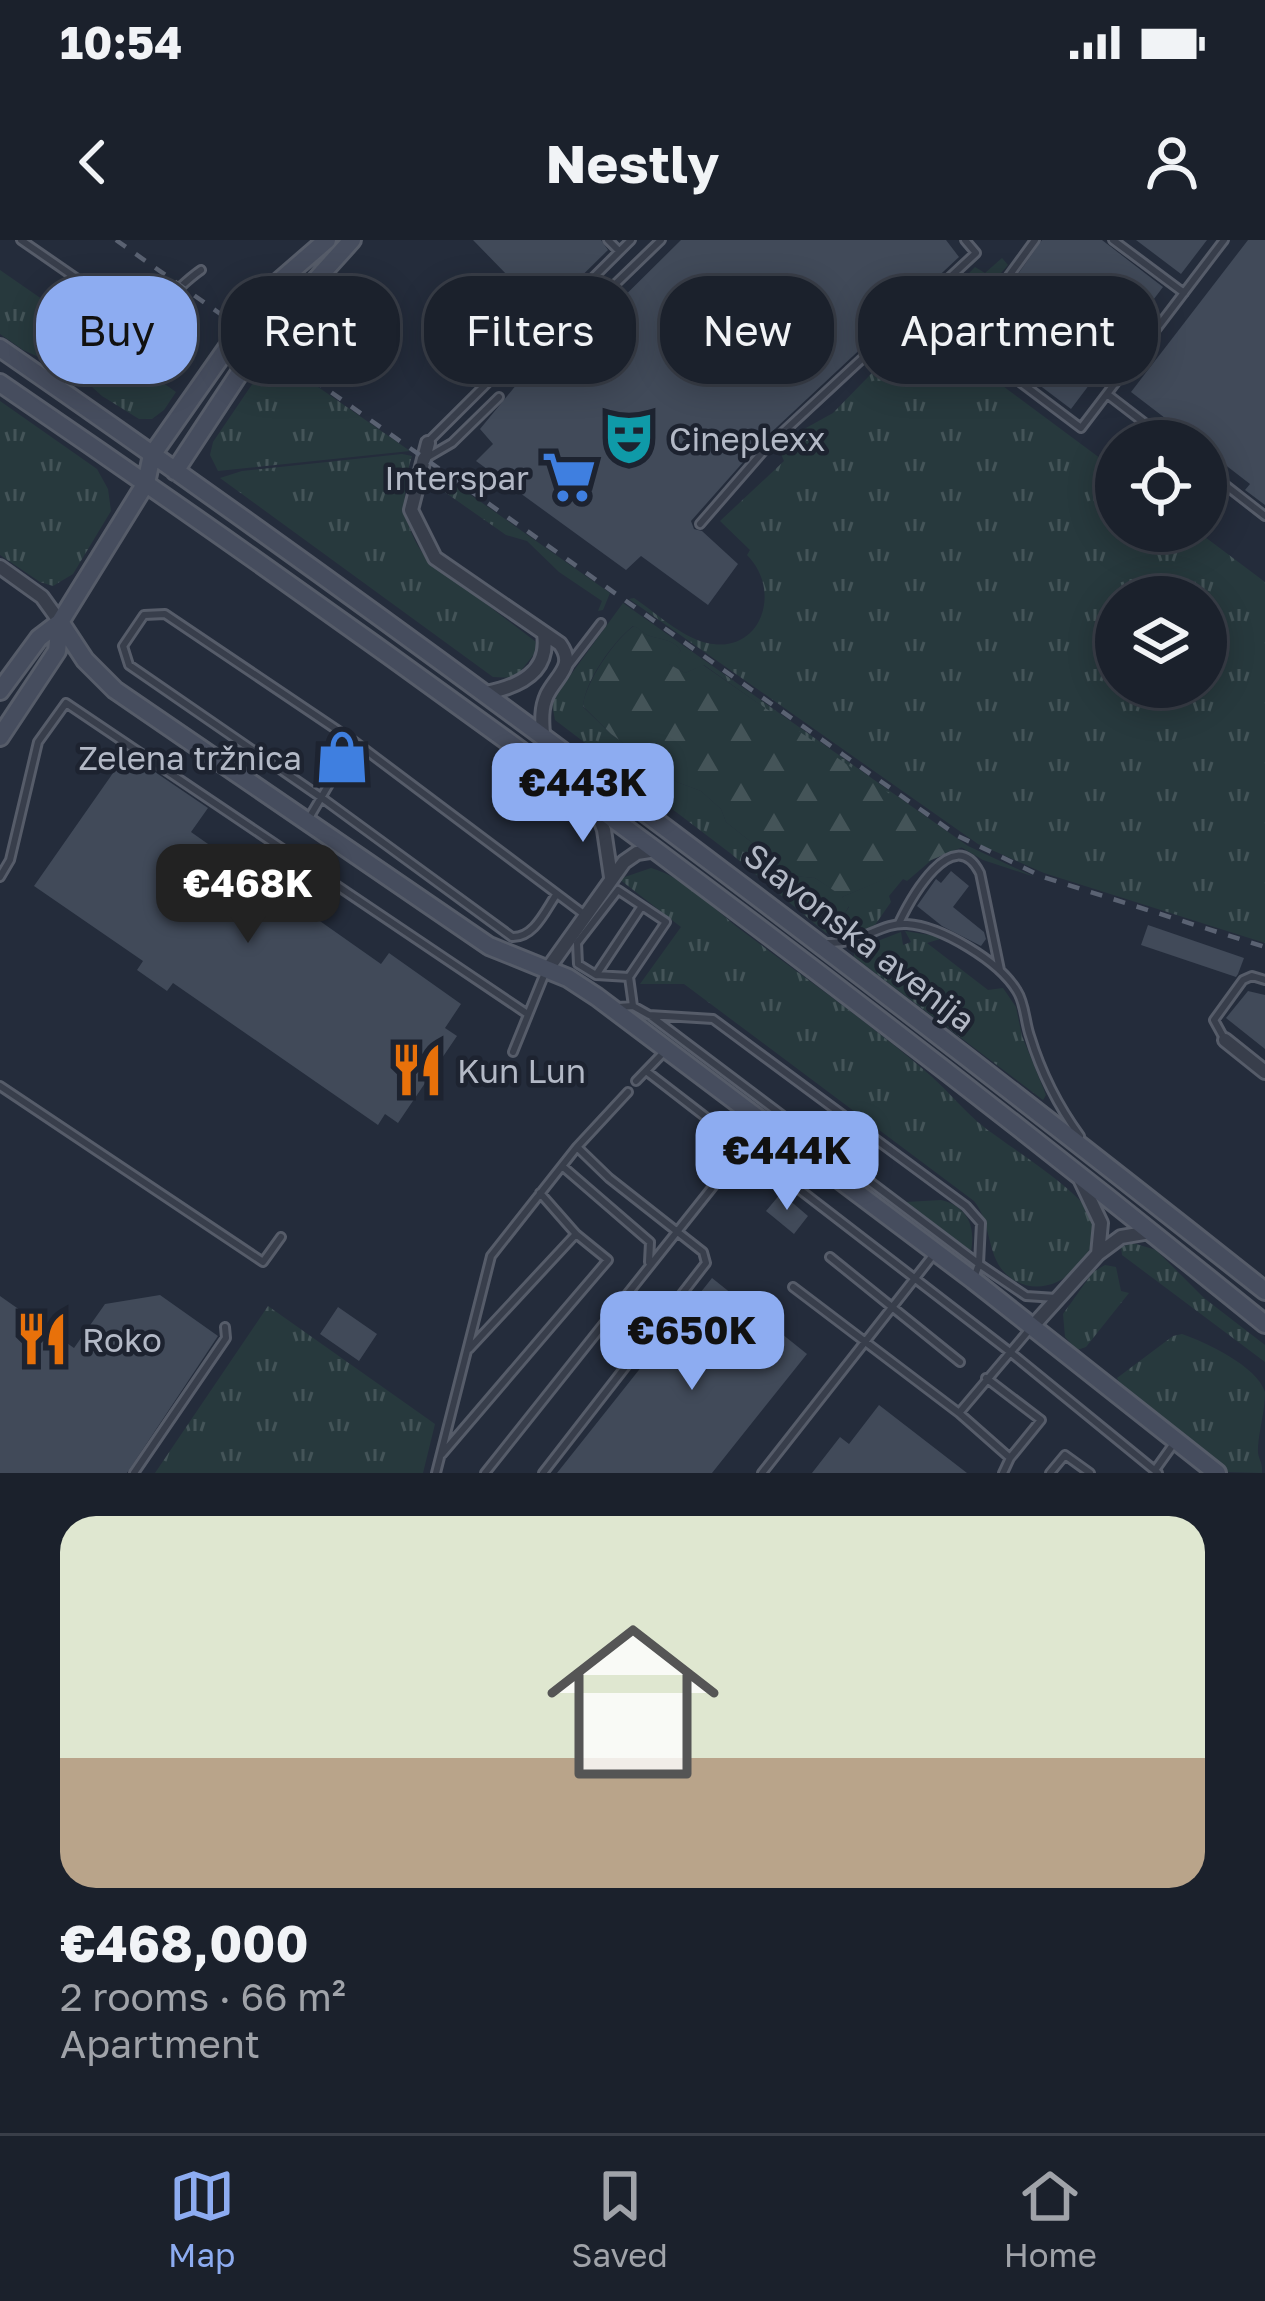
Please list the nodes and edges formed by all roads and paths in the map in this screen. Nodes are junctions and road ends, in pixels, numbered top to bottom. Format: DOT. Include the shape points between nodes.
graph roads {
  1 [pos="21,240"];
  2 [pos="327,240"];
  3 [pos="352,240"];
  4 [pos="608,240"];
  5 [pos="631,240"];
  6 [pos="661,240"];
  7 [pos="965,240"];
  8 [pos="1035,240"];
  9 [pos="1113,240"];
  10 [pos="1224,240"];
  11 [pos="620,251"];
  12 [pos="201,270"];
  13 [pos="624,276"];
  14 [pos="1184,293"];
  15 [pos="0,348"];
  16 [pos="0,383"];
  17 [pos="1107,394"];
  18 [pos="499,397"];
  19 [pos="1141,420"];
  20 [pos="428,443"];
  21 [pos="152,455"];
  22 [pos="424,458"];
  23 [pos="175,471"];
  24 [pos="146,483"];
  25 [pos="1227,486"];
  26 [pos="1265,516"];
  27 [pos="700,524"];
  28 [pos="0,567"];
  29 [pos="60,622"];
  30 [pos="601,623"];
  31 [pos="544,634"];
  32 [pos="85,660"];
  33 [pos="50,664"];
  34 [pos="568,666"];
  35 [pos="0,691"];
  36 [pos="486,693"];
  37 [pos="2,732"];
  38 [pos="542,735"];
  39 [pos="355,742"];
  40 [pos="322,798"];
  41 [pos="594,804"];
  42 [pos="307,821"];
  43 [pos="658,850"];
  44 [pos="0,877"];
  45 [pos="610,877"];
  46 [pos="556,895"];
  47 [pos="642,906"];
  48 [pos="585,915"];
  49 [pos="899,923"];
  50 [pos="818,942"];
  51 [pos="547,970"];
  52 [pos="1000,973"];
  53 [pos="596,975"];
  54 [pos="629,977"];
  55 [pos="1265,980"];
  56 [pos="633,1006"];
  57 [pos="610,1007"];
  58 [pos="526,1013"];
  59 [pos="649,1015"];
  60 [pos="1225,1040"];
  61 [pos="665,1050"];
  62 [pos="513,1052"];
  63 [pos="646,1071"];
  64 [pos="1265,1072"];
  65 [pos="637,1081"];
  66 [pos="0,1086"];
  67 [pos="628,1092"];
  68 [pos="577,1147"];
  69 [pos="1092,1154"];
  70 [pos="562,1165"];
  71 [pos="719,1179"];
  72 [pos="1080,1179"];
  73 [pos="540,1192"];
  74 [pos="676,1230"];
  75 [pos="1150,1232"];
  76 [pos="576,1234"];
  77 [pos="281,1238"];
  78 [pos="936,1252"];
  79 [pos="1098,1254"];
  80 [pos="830,1257"];
  81 [pos="649,1266"];
  82 [pos="976,1272"];
  83 [pos="916,1280"];
  84 [pos="793,1287"];
  85 [pos="1265,1292"];
  86 [pos="1056,1298"];
  87 [pos="894,1309"];
  88 [pos="1265,1324"];
  89 [pos="1032,1327"];
  90 [pos="225,1328"];
  91 [pos="866,1342"];
  92 [pos="466,1352"];
  93 [pos="1010,1352"];
  94 [pos="960,1362"];
  95 [pos="986,1378"];
  96 [pos="959,1413"];
  97 [pos="1176,1440"];
  98 [pos="440,1457"];
  99 [pos="1010,1458"];
  100 [pos="1155,1472"];
  101 [pos="134,1473"];
  102 [pos="436,1473"];
  103 [pos="485,1473"];
  104 [pos="543,1473"];
  105 [pos="762,1473"];
  106 [pos="1003,1473"];
  107 [pos="1050,1473"];
  108 [pos="1090,1473"];
  109 [pos="1217,1473"];
  1 -- 12 [label="lane" via="134,314 152,311"];
  2 -- 21 [label="main road" via="275,285"];
  3 -- 23 [label="main road" via="260,342"];
  4 -- 11 [label="lane"];
  5 -- 11 [label="lane"];
  6 -- 13 [label="lane"];
  7 -- 27 [label="lane" via="976,253 766,448"];
  8 -- 17 [label="lane" via="963,340 1082,428"];
  9 -- 14 [label="lane"];
  10 -- 14 [label="lane"];
  11 -- 20 [label="lane"];
  14 -- 17 [label="lane"];
  15 -- 21 [label="main road, Slavonska avenija"];
  16 -- 24 [label="main road, Slavonska avenija"];
  17 -- 19 [label="lane"];
  18 -- 22 [label="lane" via="452,443"];
  20 -- 22 [label="street"];
  21 -- 23 [label="main road, Slavonska avenija"];
  21 -- 24 [label="main road"];
  22 -- 31 [label="street" via="411,510 435,558"];
  23 -- 24 [label="main road"];
  23 -- 36 [label="main road, Slavonska avenija"];
  24 -- 29 [label="main road"];
  24 -- 41 [label="main road, Slavonska avenija"];
  25 -- 26 [label="lane"];
  28 -- 29 [label="street" via="42,597"];
  29 -- 32 [label="main road"];
  29 -- 33 [label="main road"];
  29 -- 35 [label="main road"];
  30 -- 34 [label="lane"];
  31 -- 34 [label="street" via="560,644"];
  31 -- 36 [label="street" via="544,657 527,679"];
  32 -- 33 [label="main road" via="63,656"];
  32 -- 42 [label="main road" via="116,690"];
  33 -- 37 [label="main road"];
  34 -- 38 [label="street" via="546,697"];
  36 -- 38 [label="main road, Slavonska avenija"];
  38 -- 50 [label="main road, Slavonska avenija"];
  39 -- 40 [label="lane"];
  39 -- 40 [label="lane" via="165,614 144,615 123,646 129,665"];
  39 -- 46 [label="lane"];
  40 -- 42 [label="lane"];
  40 -- 46 [label="lane" via="512,937 530,933"];
  41 -- 43 [label="main road, Slavonska avenija"];
  41 -- 45 [label="street"];
  42 -- 51 [label="main road" via="489,946"];
  43 -- 45 [label="street" via="637,853"];
  43 -- 72 [label="main road, Slavonska avenija"];
  44 -- 58 [label="lane" via="38,742 66,703"];
  45 -- 48 [label="street"];
  46 -- 48 [label="lane"];
  47 -- 53 [label="lane"];
  47 -- 53 [label="lane" via="618,890 577,944 578,964"];
  47 -- 54 [label="lane" via="666,922"];
  48 -- 51 [label="street"];
  49 -- 50 [label="lane" via="849,944"];
  49 -- 52 [label="lane" via="942,931"];
  49 -- 52 [label="lane" via="938,864 966,858 980,873"];
  50 -- 69 [label="main road, Slavonska avenija"];
  51 -- 57 [label="main road"];
  51 -- 58 [label="lane"];
  52 -- 69 [label="lane" via="1017,991 1055,1100"];
  53 -- 54 [label="lane"];
  54 -- 56 [label="lane"];
  55 -- 60 [label="lane" via="1243,980 1214,1020"];
  56 -- 57 [label="lane"];
  56 -- 59 [label="lane"];
  57 -- 61 [label="main road"];
  58 -- 62 [label="lane"];
  59 -- 82 [label="lane"];
  59 -- 82 [label="lane" via="713,1019 966,1206 981,1222"];
  60 -- 64 [label="street"];
  61 -- 63 [label="lane"];
  61 -- 78 [label="main road"];
  63 -- 65 [label="lane"];
  63 -- 83 [label="lane"];
  66 -- 77 [label="lane" via="263,1262"];
  67 -- 68 [label="lane"];
  68 -- 70 [label="lane"];
  68 -- 74 [label="lane"];
  69 -- 85 [label="main road, Slavonska avenija"];
  70 -- 73 [label="lane"];
  70 -- 81 [label="lane" via="650,1242"];
  71 -- 74 [label="lane"];
  72 -- 75 [label="main road, Slavonska avenija"];
  72 -- 79 [label="street" via="1101,1223"];
  73 -- 76 [label="lane"];
  73 -- 92 [label="lane" via="491,1256"];
  74 -- 81 [label="lane"];
  74 -- 104 [label="lane" via="706,1263"];
  75 -- 79 [label="street" via="1121,1237"];
  75 -- 88 [label="main road, Slavonska avenija"];
  76 -- 92 [label="lane"];
  76 -- 98 [label="lane" via="608,1260"];
  78 -- 82 [label="main road"];
  78 -- 83 [label="lane"];
  79 -- 86 [label="street"];
  80 -- 87 [label="lane"];
  81 -- 103 [label="lane"];
  82 -- 86 [label="lane" via="1026,1296"];
  82 -- 89 [label="main road"];
  83 -- 87 [label="lane"];
  83 -- 93 [label="lane"];
  84 -- 91 [label="lane"];
  86 -- 89 [label="street"];
  87 -- 91 [label="lane"];
  87 -- 94 [label="lane"];
  89 -- 93 [label="lane"];
  89 -- 97 [label="main road"];
  90 -- 101 [label="lane" via="226,1338"];
  91 -- 96 [label="lane"];
  91 -- 105 [label="lane"];
  92 -- 98 [label="lane"];
  93 -- 95 [label="lane"];
  93 -- 100 [label="lane"];
  95 -- 96 [label="lane"];
  95 -- 99 [label="lane" via="1041,1420"];
  96 -- 99 [label="lane"];
  97 -- 100 [label="lane"];
  97 -- 109 [label="main road"];
  98 -- 102 [label="lane"];
  99 -- 106 [label="lane"];
  107 -- 108 [label="lane" via="1065,1455"];
}
